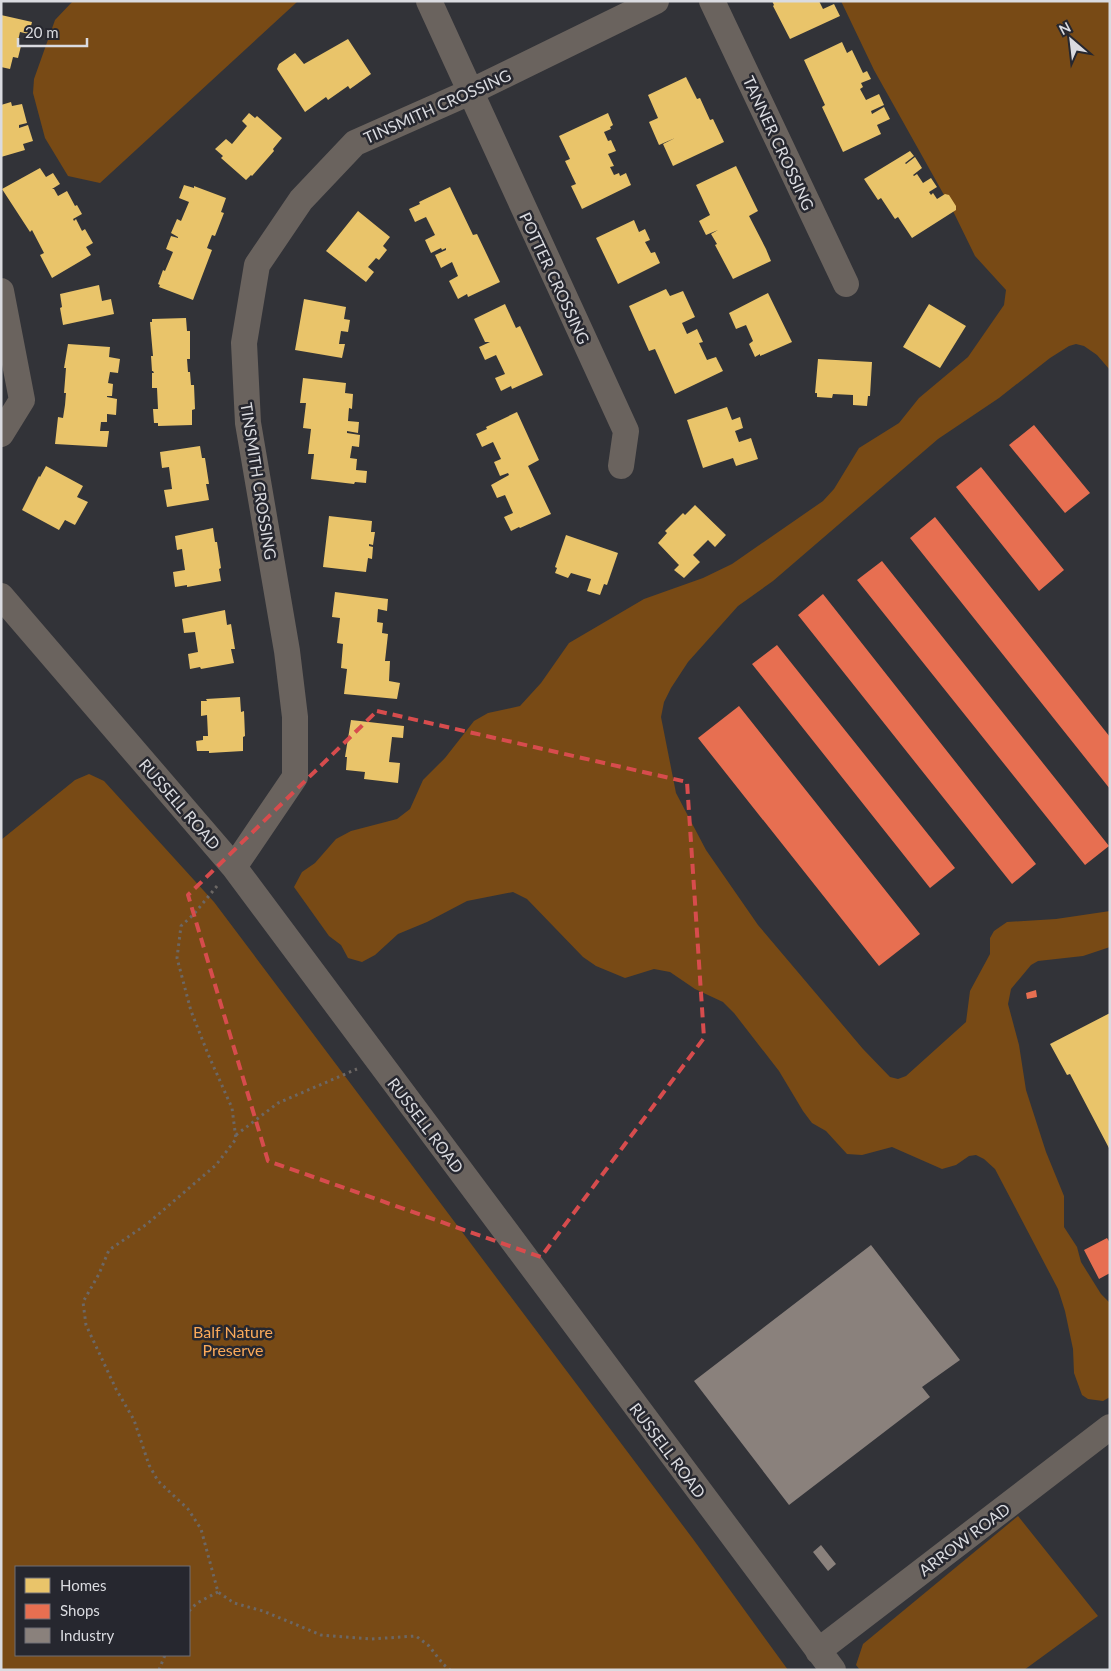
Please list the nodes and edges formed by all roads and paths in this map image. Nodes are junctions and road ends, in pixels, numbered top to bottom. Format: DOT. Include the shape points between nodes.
graph roads {
  1 [pos="429,1"];
  2 [pos="656,1"];
  3 [pos="712,1"];
  4 [pos="470,92"];
  5 [pos="846,284"];
  6 [pos="1,291"];
  7 [pos="1,434"];
  8 [pos="621,466"];
  9 [pos="1,596"];
  10 [pos="234,867"];
  11 [pos="379,1061"];
  12 [pos="235,1135"];
  13 [pos="1110,1427"];
  14 [pos="218,1592"];
  15 [pos="190,1610"];
  16 [pos="165,1656"];
  17 [pos="825,1660"];
  18 [pos="159,1670"];
  19 [pos="450,1670"];
  1 -- 4 [label="street, POTTER CROSSING"];
  2 -- 4 [label="street, TINSMITH CROSSING"];
  3 -- 5 [label="street, TANNER CROSSING"];
  4 -- 8 [label="street, POTTER CROSSING" via="626,431"];
  4 -- 10 [label="street, TINSMITH CROSSING" via="355,143 301,200 257,265 244,343 248,424 288,661 295,717 295,777"];
  6 -- 7 [label="street" via="22,400"];
  9 -- 10 [label="street, RUSSELL ROAD"];
  10 -- 11 [label="street, RUSSELL ROAD"];
  10 -- 12 [label="path" via="181,926 178,958 191,1011 232,1108"];
  11 -- 12 [label="path" via="278,1103"];
  11 -- 17 [label="street, RUSSELL ROAD"];
  12 -- 14 [label="path" via="236,1139 216,1165 147,1224 109,1250 83,1302 86,1325 134,1420 149,1465 158,1481 188,1508 200,1529"];
  13 -- 17 [label="street, ARROW ROAD"];
  14 -- 15 [label="path"];
  14 -- 19 [label="path" via="234,1602 321,1635 370,1639 416,1636"];
  16 -- 18 [label="path"];
}
